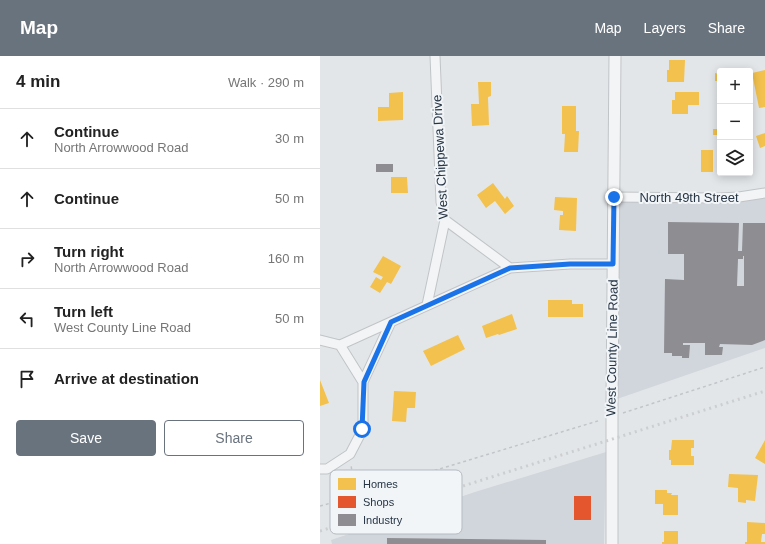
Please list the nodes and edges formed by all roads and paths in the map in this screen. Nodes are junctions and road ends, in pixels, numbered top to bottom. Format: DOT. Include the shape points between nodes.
graph roads {
  1 [pos="435,56"];
  2 [pos="615,56"];
  3 [pos="765,194"];
  4 [pos="614,197"];
  5 [pos="445,220"];
  6 [pos="613,264"];
  7 [pos="510,268"];
  8 [pos="427,305"];
  9 [pos="391,322"];
  10 [pos="320,340"];
  11 [pos="340,345"];
  12 [pos="765,367"];
  13 [pos="364,382"];
  14 [pos="618,415"];
  15 [pos="605,419"];
  16 [pos="320,469"];
  17 [pos="436,470"];
  18 [pos="330,504"];
  19 [pos="320,506"];
  20 [pos="612,544"];
  1 -- 5 [label="street, West Chippewa Drive" via="441,202"];
  2 -- 4 [label="street, West County Line Road"];
  3 -- 4 [label="street, North 49th Street" via="719,198"];
  4 -- 6 [label="street, West County Line Road"];
  5 -- 7 [label="street"];
  5 -- 8 [label="street, West Chippewa Drive"];
  6 -- 7 [label="street"];
  6 -- 20 [label="street, West County Line Road"];
  7 -- 8 [label="street"];
  8 -- 9 [label="street"];
  9 -- 11 [label="street"];
  9 -- 13 [label="street"];
  10 -- 11 [label="street"];
  11 -- 13 [label="street"];
  12 -- 14 [label="path"];
  13 -- 16 [label="street" via="362,429 350,454 327,469"];
  15 -- 17 [label="path"];
  18 -- 19 [label="path"];
}
